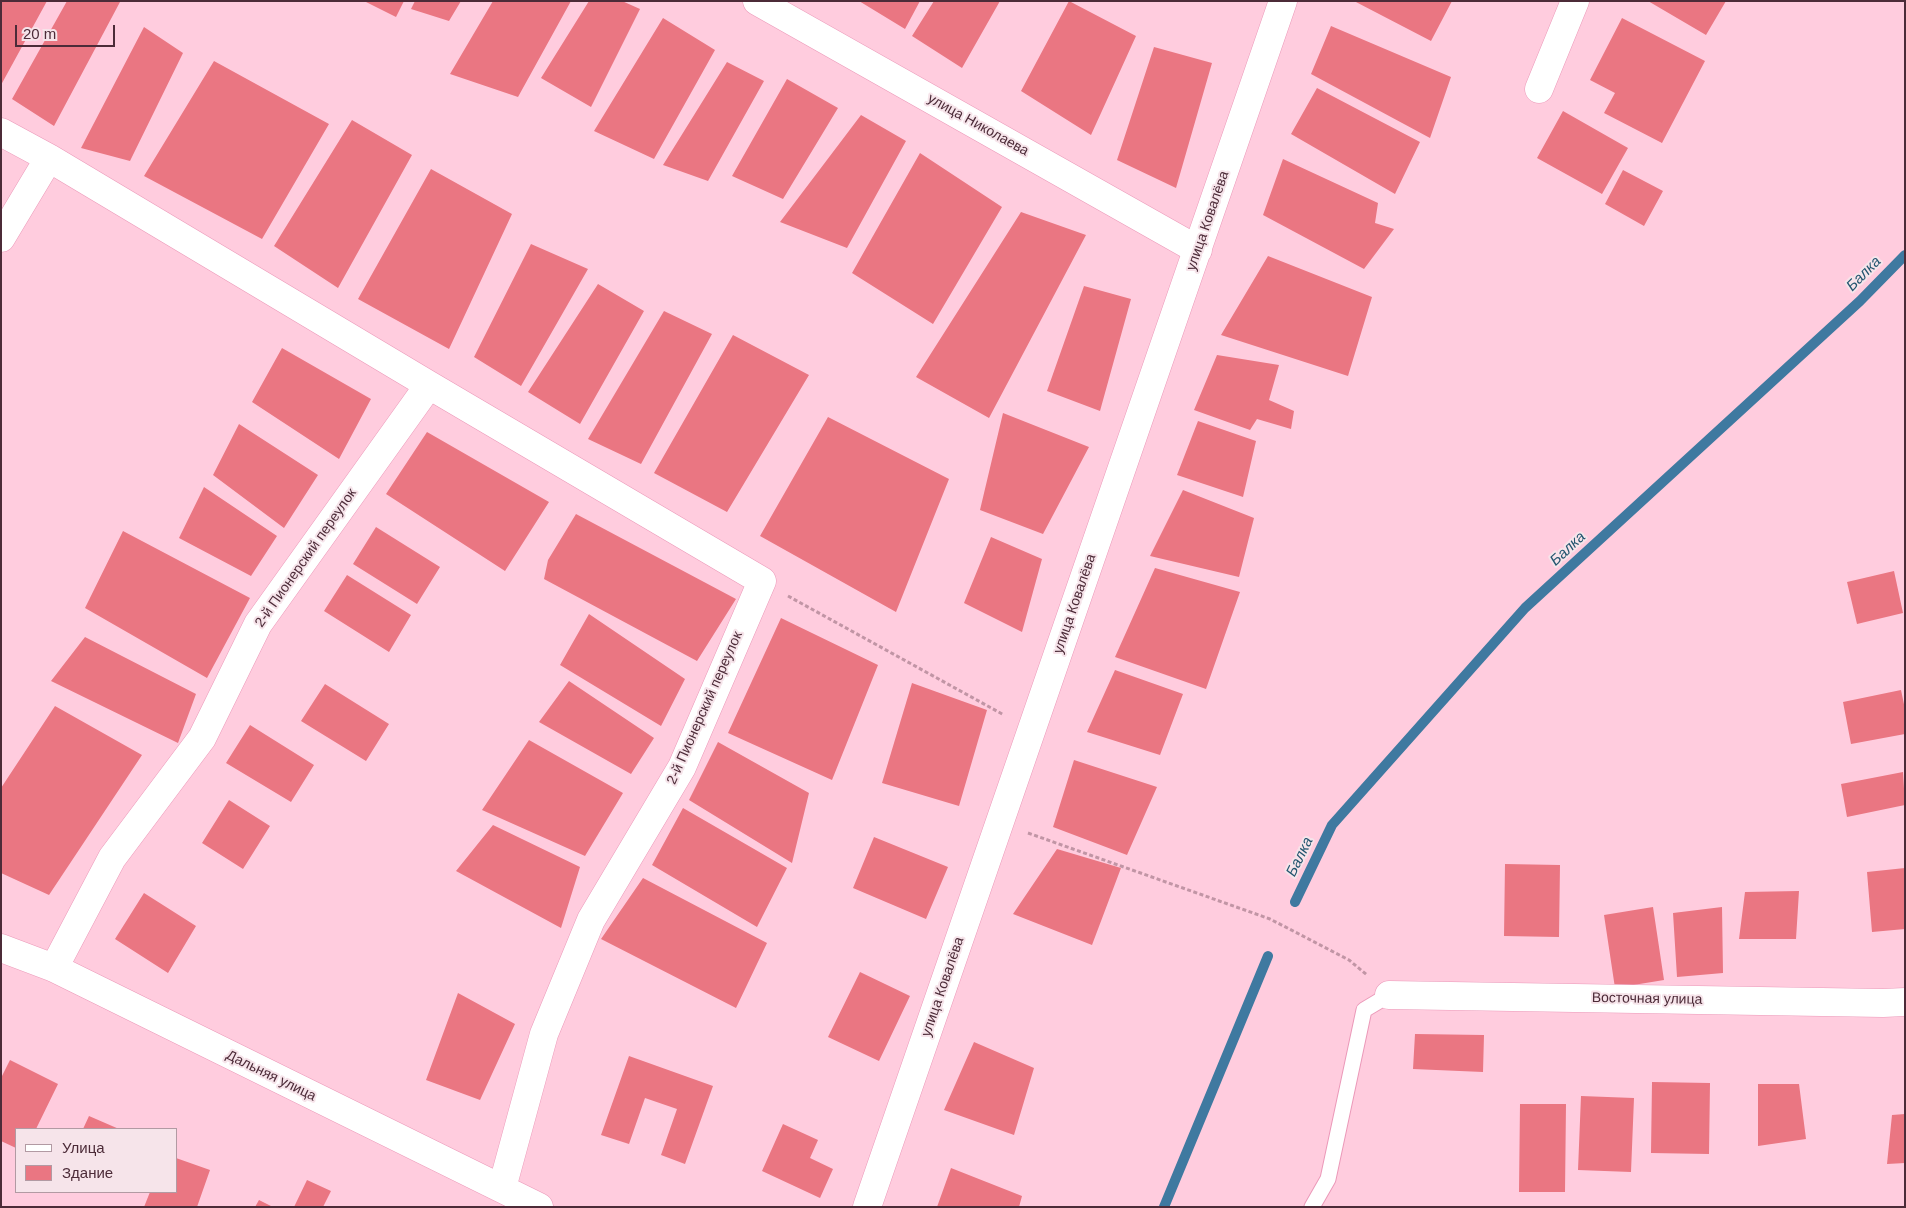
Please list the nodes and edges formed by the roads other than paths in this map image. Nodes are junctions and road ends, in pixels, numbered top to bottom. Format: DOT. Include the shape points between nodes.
graph roads {
  1 [pos="758,1"];
  2 [pos="1283,1"];
  3 [pos="1575,1"];
  4 [pos="1539,90"];
  5 [pos="1,132"];
  6 [pos="50,158"];
  7 [pos="1,238"];
  8 [pos="1198,250"];
  9 [pos="429,385"];
  10 [pos="1,948"];
  11 [pos="54,968"];
  12 [pos="1389,995"];
  13 [pos="1905,1002"];
  14 [pos="502,1188"];
  15 [pos="539,1207"];
  16 [pos="867,1207"];
  17 [pos="1312,1207"];
  1 -- 8 [label="street, улица Николаева"];
  2 -- 8 [label="street, улица Ковалёва"];
  3 -- 4 [label="street"];
  5 -- 6 [label="street"];
  6 -- 7 [label="street"];
  6 -- 9 [label="street"];
  8 -- 16 [label="street, улица Ковалёва"];
  9 -- 11 [label="street, 2-й Пионерский переулок" via="258,624 202,738 112,858"];
  9 -- 14 [label="street, 2-й Пионерский переулок" via="762,581 682,767 591,920 544,1034"];
  10 -- 11 [label="street, Дальняя улица"];
  11 -- 14 [label="street, Дальняя улица"];
  12 -- 13 [label="street, Восточная улица"];
  12 -- 17 [label="lane" via="1364,1010 1328,1179"];
  14 -- 15 [label="street, Дальняя улица"];
}
